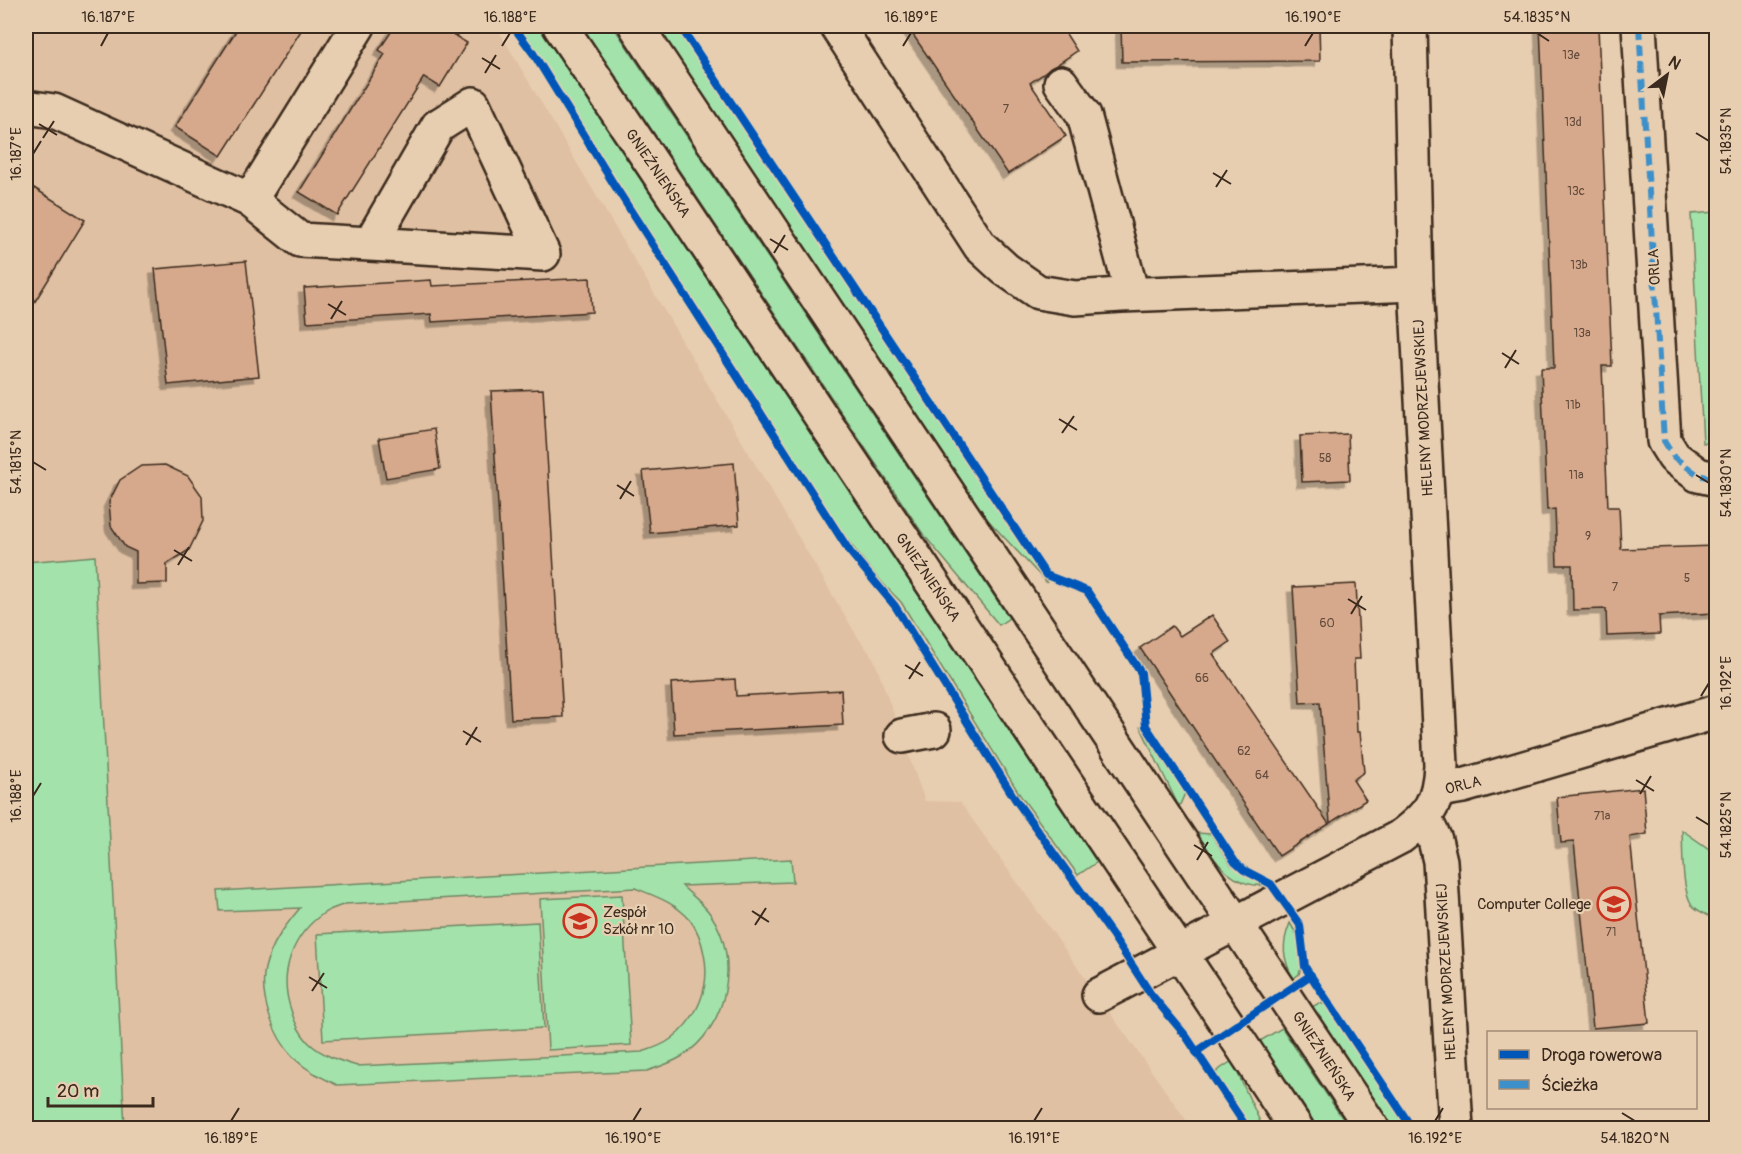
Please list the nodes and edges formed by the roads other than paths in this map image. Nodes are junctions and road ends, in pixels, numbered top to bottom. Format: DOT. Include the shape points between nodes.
graph roads {
  1 [pos="358,26"];
  2 [pos="560,26"];
  3 [pos="636,26"];
  4 [pos="837,26"];
  5 [pos="1410,26"];
  6 [pos="1640,26"];
  7 [pos="1061,83"];
  8 [pos="26,107"];
  9 [pos="250,200"];
  10 [pos="370,244"];
  11 [pos="1416,284"];
  12 [pos="1132,294"];
  13 [pos="1716,479"];
  14 [pos="1716,712"];
  15 [pos="934,730"];
  16 [pos="902,736"];
  17 [pos="1431,804"];
  18 [pos="1235,923"];
  19 [pos="1179,953"];
  20 [pos="1099,995"];
  21 [pos="1296,1128"];
  22 [pos="1372,1128"];
  23 [pos="1456,1128"];
  1 -- 9 [label="street"];
  2 -- 19 [label="street, GNIEŹNIEŃSKA"];
  3 -- 18 [label="street, GNIEŹNIEŃSKA"];
  4 -- 12 [label="street" via="980,246 1005,269 1038,292 1075,298"];
  5 -- 11 [label="street, HELENY MODRZEJEWSKIEJ"];
  6 -- 13 [label="street, ORLA" via="1664,441 1674,457 1698,475"];
  7 -- 12 [label="street" via="1084,115"];
  8 -- 9 [label="street" via="54,111"];
  9 -- 10 [label="street" via="300,240"];
  10 -- 10 [label="street" via="543,254 473,104 438,126"];
  11 -- 12 [label="street"];
  11 -- 17 [label="street, HELENY MODRZEJEWSKIEJ" via="1441,765"];
  14 -- 17 [label="street, ORLA" via="1463,786"];
  15 -- 16 [label="street"];
  17 -- 18 [label="street, ORLA" via="1400,837"];
  17 -- 23 [label="street, HELENY MODRZEJEWSKIEJ" via="1440,861"];
  18 -- 19 [label="street, ORLA"];
  18 -- 22 [label="street, GNIEŹNIEŃSKA"];
  19 -- 20 [label="street, ORLA"];
  19 -- 21 [label="street, GNIEŹNIEŃSKA"];
}
